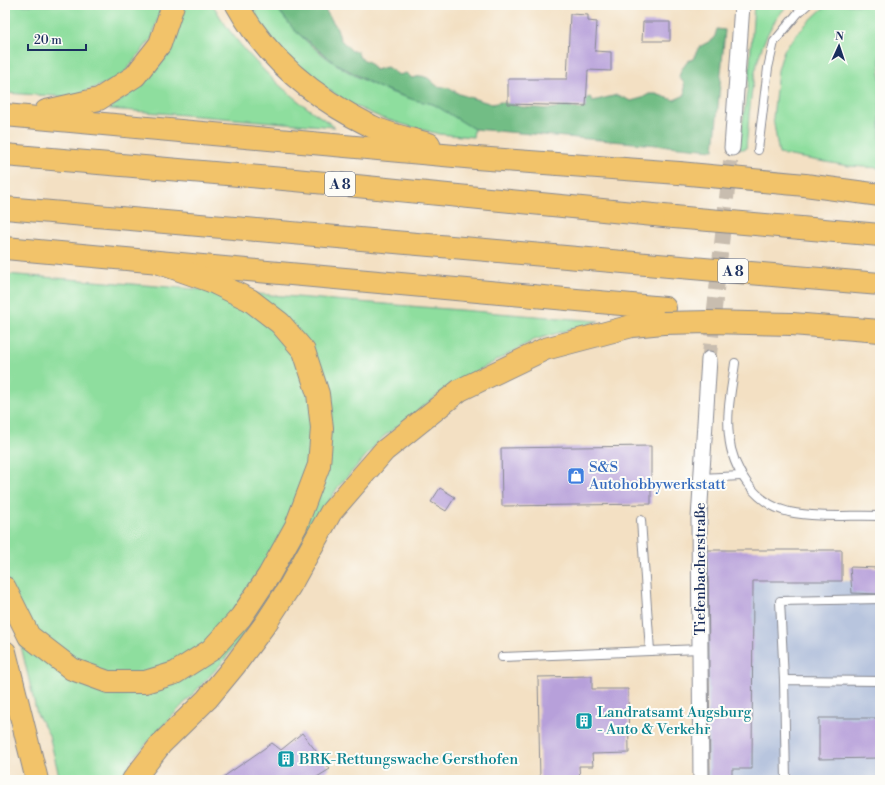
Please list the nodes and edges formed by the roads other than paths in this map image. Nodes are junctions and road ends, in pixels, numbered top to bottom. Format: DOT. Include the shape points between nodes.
graph roads {
  1 [pos="173,5"];
  2 [pos="237,5"];
  3 [pos="742,5"];
  4 [pos="807,5"];
  5 [pos="5,115"];
  6 [pos="732,148"];
  7 [pos="758,150"];
  8 [pos="5,155"];
  9 [pos="476,158"];
  10 [pos="880,195"];
  11 [pos="5,208"];
  12 [pos="880,235"];
  13 [pos="5,248"];
  14 [pos="157,262"];
  15 [pos="880,284"];
  16 [pos="664,316"];
  17 [pos="880,332"];
  18 [pos="709,359"];
  19 [pos="735,363"];
  20 [pos="741,476"];
  21 [pos="701,478"];
  22 [pos="880,516"];
  23 [pos="641,520"];
  24 [pos="5,588"];
  25 [pos="880,599"];
  26 [pos="700,649"];
  27 [pos="650,651"];
  28 [pos="5,652"];
  29 [pos="502,656"];
  30 [pos="784,680"];
  31 [pos="880,681"];
  32 [pos="37,780"];
  33 [pos="133,780"];
  34 [pos="701,780"];
  35 [pos="786,780"];
  1 -- 5 [label="highway" via="160,44 135,76 99,99 49,110"];
  2 -- 9 [label="highway" via="250,28 285,68 324,99 372,126"];
  3 -- 6 [label="street"];
  4 -- 7 [label="lane" via="774,42 768,68"];
  5 -- 9 [label="highway"];
  8 -- 12 [label="highway, A 8, bridge"];
  9 -- 10 [label="highway, bridge" via="679,173"];
  11 -- 15 [label="highway, A 8, bridge"];
  13 -- 14 [label="highway"];
  14 -- 16 [label="highway"];
  14 -- 24 [label="highway" via="211,281 250,300 280,323 304,351 318,394 322,428 319,465 296,526 269,575 241,617 210,650 175,674 145,682 108,682 72,669 29,636"];
  16 -- 17 [label="highway, bridge"];
  16 -- 33 [label="highway" via="546,349 460,390 384,450 331,512 290,586 266,624 235,665 207,699 161,744"];
  18 -- 21 [label="street, Tiefenbacherstraße"];
  19 -- 20 [label="lane" via="728,414 729,436"];
  20 -- 21 [label="lane"];
  20 -- 22 [label="lane" via="754,492 770,505 789,512"];
  21 -- 26 [label="street, Tiefenbacherstraße"];
  23 -- 27 [label="lane"];
  25 -- 30 [label="lane" via="780,601"];
  26 -- 27 [label="lane"];
  26 -- 34 [label="street, Tiefenbacherstraße"];
  27 -- 29 [label="lane"];
  28 -- 32 [label="highway"];
  30 -- 31 [label="lane"];
  30 -- 35 [label="lane"];
}
